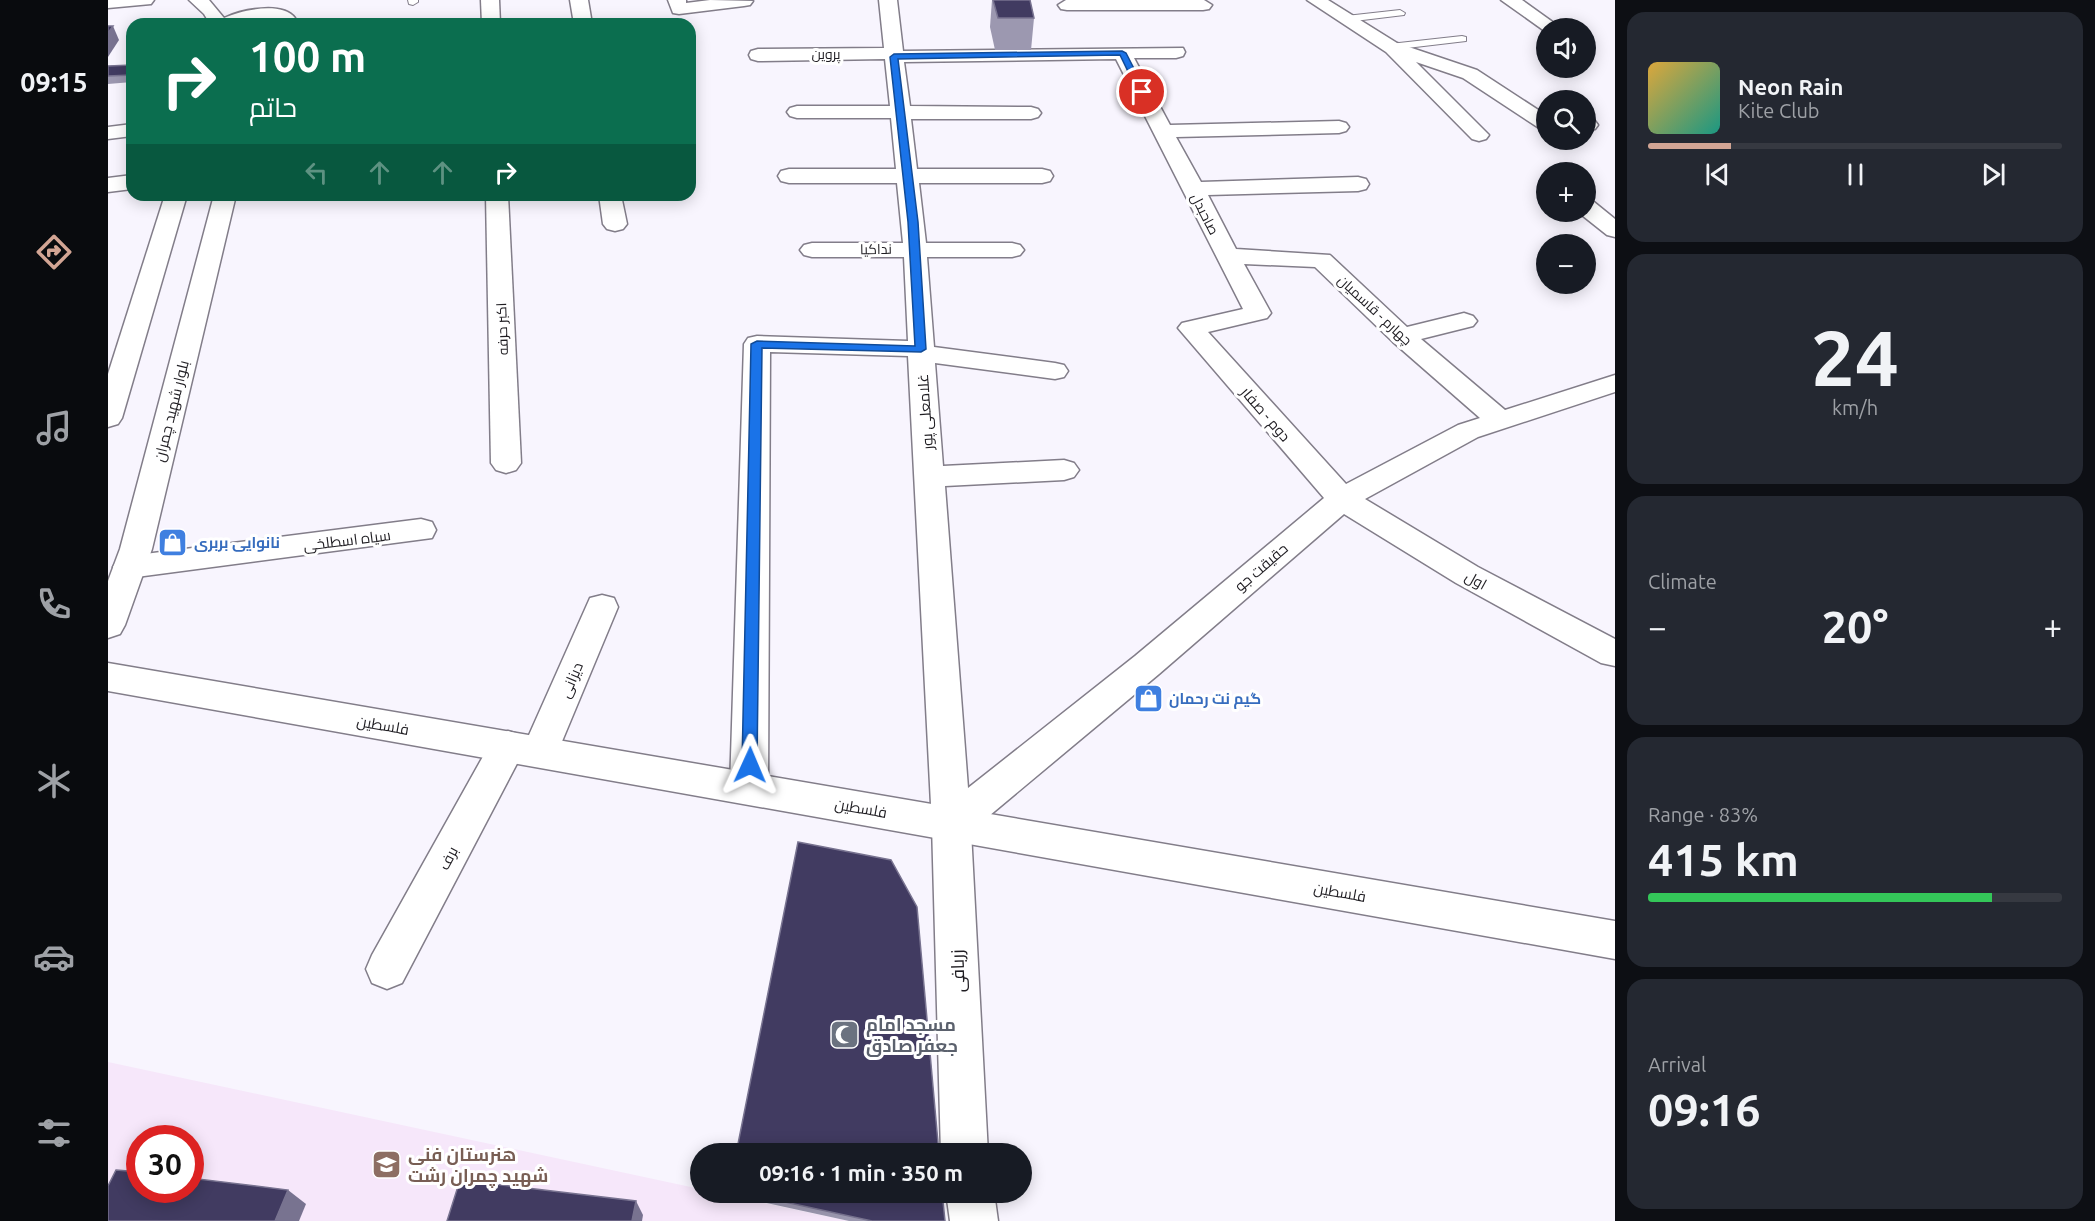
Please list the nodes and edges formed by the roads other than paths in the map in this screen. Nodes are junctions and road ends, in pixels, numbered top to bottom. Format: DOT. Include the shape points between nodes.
graph roads {
  1 [pos="145,0"];
  2 [pos="192,0"];
  3 [pos="198,0"];
  4 [pos="295,0"];
  5 [pos="490,0"];
  6 [pos="579,0"];
  7 [pos="677,0"];
  8 [pos="888,0"];
  9 [pos="1316,0"];
  10 [pos="1510,0"];
  11 [pos="182,1"];
  12 [pos="744,2"];
  13 [pos="108,3"];
  14 [pos="1066,3"];
  15 [pos="1203,6"];
  16 [pos="1400,13"];
  17 [pos="215,18"];
  18 [pos="237,18"];
  19 [pos="281,18"];
  20 [pos="286,18"];
  21 [pos="491,18"];
  22 [pos="582,18"];
  23 [pos="1537,18"];
  24 [pos="1346,19"];
  25 [pos="1075,25"];
  26 [pos="1462,39"];
  27 [pos="1390,46"];
  28 [pos="1176,52"];
  29 [pos="1122,53"];
  30 [pos="758,55"];
  31 [pos="894,55"];
  32 [pos="900,111"];
  33 [pos="796,112"];
  34 [pos="1031,113"];
  35 [pos="1536,117"];
  36 [pos="1339,127"];
  37 [pos="1161,130"];
  38 [pos="126,131"];
  39 [pos="108,133"];
  40 [pos="1479,135"];
  41 [pos="789,176"];
  42 [pos="908,176"];
  43 [pos="1042,176"];
  44 [pos="126,183"];
  45 [pos="1358,184"];
  46 [pos="108,185"];
  47 [pos="1193,189"];
  48 [pos="174,201"];
  49 [pos="223,201"];
  50 [pos="497,201"];
  51 [pos="611,201"];
  52 [pos="1596,215"];
  53 [pos="615,224"];
  54 [pos="1615,230"];
  55 [pos="915,249"];
  56 [pos="812,250"];
  57 [pos="1012,250"];
  58 [pos="1227,256"];
  59 [pos="1464,321"];
  60 [pos="1191,328"];
  61 [pos="1402,336"];
  62 [pos="921,351"];
  63 [pos="1055,371"];
  64 [pos="1612,387"];
  65 [pos="108,418"];
  66 [pos="1501,421"];
  67 [pos="506,463"];
  68 [pos="1064,470"];
  69 [pos="929,477"];
  70 [pos="1342,499"];
  71 [pos="421,530"];
  72 [pos="129,567"];
  73 [pos="602,607"];
  74 [pos="108,625"];
  75 [pos="1613,654"];
  76 [pos="108,677"];
  77 [pos="524,749"];
  78 [pos="749,788"];
  79 [pos="951,824"];
  80 [pos="1615,940"];
  81 [pos="387,969"];
  82 [pos="965,1143"];
  83 [pos="972,1203"];
  84 [pos="974,1221"];
  1 -- 13 [label="street"];
  2 -- 11 [label="street"];
  3 -- 17 [label="street"];
  4 -- 20 [label="street"];
  5 -- 21 [label="street"];
  6 -- 22 [label="street"];
  7 -- 12 [label="street" via="679,9"];
  8 -- 31 [label="street, غلامعلی پور"];
  9 -- 24 [label="street"];
  10 -- 23 [label="street"];
  14 -- 15 [label="street"];
  14 -- 25 [label="street"];
  16 -- 24 [label="lane"];
  18 -- 19 [label="street" via="259,13"];
  24 -- 27 [label="street"];
  26 -- 27 [label="lane"];
  27 -- 35 [label="street" via="1470,74"];
  27 -- 40 [label="street"];
  28 -- 29 [label="street"];
  29 -- 31 [label="street"];
  29 -- 37 [label="street, صاحبدل"];
  30 -- 31 [label="street, پروین"];
  31 -- 32 [label="street, غلامعلی پور"];
  32 -- 33 [label="street"];
  32 -- 34 [label="street"];
  32 -- 42 [label="street, غلامعلی پور"];
  36 -- 37 [label="street"];
  37 -- 47 [label="street, صاحبدل"];
  38 -- 39 [label="street"];
  41 -- 42 [label="street"];
  42 -- 43 [label="street"];
  42 -- 55 [label="street, غلامعلی پور"];
  44 -- 46 [label="street"];
  45 -- 47 [label="street"];
  47 -- 58 [label="street, صاحبدل"];
  48 -- 65 [label="street"];
  49 -- 72 [label="street, بلوار شهید چمران"];
  50 -- 67 [label="street, اکبر حرفه"];
  51 -- 53 [label="street"];
  52 -- 54 [label="street"];
  55 -- 56 [label="street, نداکیا"];
  55 -- 57 [label="street, نداکیا"];
  55 -- 62 [label="street, غلامعلی پور"];
  58 -- 60 [label="street, صاحبدل" via="1258,313"];
  58 -- 61 [label="street, چهارم - قاسمیان" via="1322,260"];
  59 -- 61 [label="street"];
  60 -- 70 [label="street, دوم - صفار"];
  61 -- 66 [label="street, چهارم - قاسمیان"];
  62 -- 63 [label="street"];
  62 -- 69 [label="street, غلامعلی پور"];
  62 -- 78 [label="street" via="757,344"];
  64 -- 66 [label="street, حقیقت جو"];
  66 -- 70 [label="street, حقیقت جو" via="1468,431"];
  68 -- 69 [label="street"];
  69 -- 79 [label="street, غلامعلی پور"];
  70 -- 75 [label="street, اول" via="1467,575"];
  70 -- 79 [label="street, حقیقت جو" via="1147,666"];
  71 -- 72 [label="street, سیاه اسطلخی"];
  72 -- 74 [label="street, بلوار شهید چمران"];
  73 -- 77 [label="street, دیزانی"];
  76 -- 77 [label="street, فلسطین"];
  77 -- 78 [label="street, فلسطین"];
  77 -- 81 [label="street, برف"];
  78 -- 79 [label="street, فلسطین"];
  79 -- 80 [label="street, فلسطین"];
  79 -- 82 [label="street, زربافی"];
  83 -- 84 [label="street"];
}
